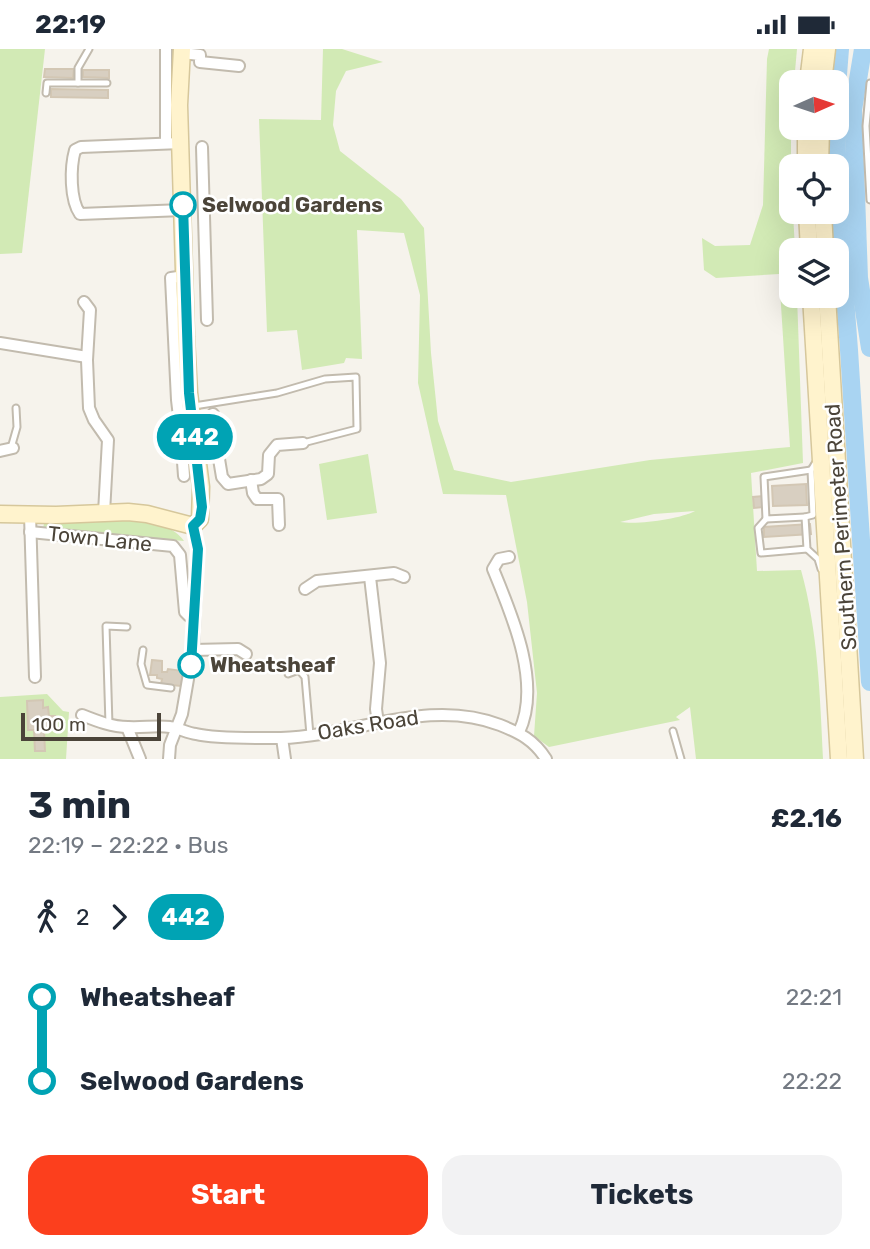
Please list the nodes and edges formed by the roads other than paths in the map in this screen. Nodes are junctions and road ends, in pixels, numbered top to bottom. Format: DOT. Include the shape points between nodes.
graph roads {
  1 [pos="89,49"];
  2 [pos="811,49"];
  3 [pos="827,49"];
  4 [pos="177,51"];
  5 [pos="201,52"];
  6 [pos="239,66"];
  7 [pos="809,70"];
  8 [pos="824,70"];
  9 [pos="78,83"];
  10 [pos="107,83"];
  11 [pos="870,83"];
  12 [pos="47,93"];
  13 [pos="173,143"];
  14 [pos="202,147"];
  15 [pos="181,165"];
  16 [pos="202,165"];
  17 [pos="870,199"];
  18 [pos="183,210"];
  19 [pos="185,276"];
  20 [pos="206,299"];
  21 [pos="186,301"];
  22 [pos="84,302"];
  23 [pos="812,308"];
  24 [pos="828,308"];
  25 [pos="207,320"];
  26 [pos="0,343"];
  27 [pos="87,357"];
  28 [pos="191,406"];
  29 [pos="16,408"];
  30 [pos="213,414"];
  31 [pos="188,433"];
  32 [pos="303,443"];
  33 [pos="821,444"];
  34 [pos="8,449"];
  35 [pos="218,453"];
  36 [pos="197,455"];
  37 [pos="811,470"];
  38 [pos="184,476"];
  39 [pos="251,480"];
  40 [pos="104,513"];
  41 [pos="0,514"];
  42 [pos="30,515"];
  43 [pos="805,517"];
  44 [pos="766,519"];
  45 [pos="279,525"];
  46 [pos="193,526"];
  47 [pos="30,532"];
  48 [pos="807,549"];
  49 [pos="509,557"];
  50 [pos="370,577"];
  51 [pos="404,577"];
  52 [pos="304,589"];
  53 [pos="195,615"];
  54 [pos="127,627"];
  55 [pos="831,631"];
  56 [pos="143,650"];
  57 [pos="193,650"];
  58 [pos="246,654"];
  59 [pos="288,674"];
  60 [pos="35,677"];
  61 [pos="171,688"];
  62 [pos="82,715"];
  63 [pos="378,723"];
  64 [pos="108,725"];
  65 [pos="127,727"];
  66 [pos="177,729"];
  67 [pos="673,731"];
  68 [pos="519,732"];
  69 [pos="310,734"];
  70 [pos="282,738"];
  71 [pos="140,759"];
  72 [pos="169,759"];
  73 [pos="285,759"];
  74 [pos="546,759"];
  75 [pos="681,759"];
  76 [pos="839,759"];
  77 [pos="855,759"];
  1 -- 9 [label="lane" via="78,68"];
  2 -- 7 [label="street"];
  3 -- 8 [label="street"];
  4 -- 5 [label="street"];
  4 -- 13 [label="street"];
  5 -- 6 [label="street" via="200,62"];
  9 -- 10 [label="lane"];
  9 -- 12 [label="lane" via="47,83"];
  11 -- 17 [label="lane" via="866,126"];
  13 -- 15 [label="street"];
  13 -- 18 [label="street" via="75,150 75,207 80,214 93,215"];
  14 -- 16 [label="street"];
  15 -- 16 [label="street"];
  15 -- 18 [label="street"];
  16 -- 20 [label="street"];
  18 -- 19 [label="street"];
  19 -- 21 [label="street"];
  19 -- 31 [label="street" via="171,278 177,400"];
  20 -- 21 [label="street"];
  20 -- 25 [label="street"];
  21 -- 28 [label="street"];
  22 -- 27 [label="street" via="90,310"];
  23 -- 33 [label="street, Southern Perimeter Road"];
  24 -- 77 [label="street, Southern Perimeter Road"];
  26 -- 27 [label="street"];
  27 -- 40 [label="street" via="89,408 108,440"];
  28 -- 31 [label="street"];
  28 -- 32 [label="lane" via="356,377 357,429"];
  29 -- 34 [label="lane" via="17,427"];
  30 -- 35 [label="street"];
  31 -- 36 [label="street"];
  31 -- 38 [label="street"];
  32 -- 39 [label="street" via="277,445 269,455 268,474"];
  33 -- 37 [label="lane"];
  33 -- 55 [label="street, Southern Perimeter Road"];
  35 -- 36 [label="street"];
  35 -- 39 [label="street" via="222,477 228,484"];
  36 -- 46 [label="street" via="202,507"];
  37 -- 43 [label="lane" via="813,515"];
  37 -- 44 [label="lane" via="764,477"];
  39 -- 45 [label="street" via="257,499 278,499"];
  40 -- 42 [label="street, Town Lane"];
  40 -- 46 [label="street, Town Lane" via="147,514"];
  41 -- 42 [label="street, Town Lane"];
  42 -- 47 [label="street"];
  43 -- 44 [label="lane"];
  43 -- 48 [label="lane"];
  44 -- 48 [label="lane" via="758,528 761,553"];
  46 -- 53 [label="street" via="198,549"];
  47 -- 53 [label="street, Town Lane" via="173,546 180,555 185,612"];
  47 -- 60 [label="street"];
  48 -- 55 [label="lane" via="818,559"];
  49 -- 68 [label="street" via="499,559 493,569 516,626 524,666 527,703"];
  50 -- 51 [label="street" via="394,573"];
  50 -- 52 [label="street" via="317,581"];
  50 -- 63 [label="street" via="380,663"];
  53 -- 57 [label="street"];
  54 -- 64 [label="lane" via="106,627"];
  55 -- 76 [label="street, Southern Perimeter Road"];
  56 -- 61 [label="lane" via="141,664 147,685"];
  57 -- 58 [label="street" via="238,649"];
  57 -- 66 [label="street"];
  59 -- 69 [label="lane" via="299,670 305,677"];
  62 -- 64 [label="street, Oaks Road"];
  63 -- 68 [label="street, Oaks Road" via="437,714 467,715"];
  63 -- 69 [label="street, Oaks Road"];
  64 -- 65 [label="street, Oaks Road"];
  65 -- 66 [label="street, Oaks Road"];
  65 -- 71 [label="street"];
  66 -- 70 [label="street, Oaks Road" via="197,735"];
  66 -- 72 [label="street"];
  67 -- 75 [label="lane"];
  68 -- 74 [label="street, Oaks Road"];
  69 -- 70 [label="street, Oaks Road"];
  70 -- 73 [label="street"];
}
